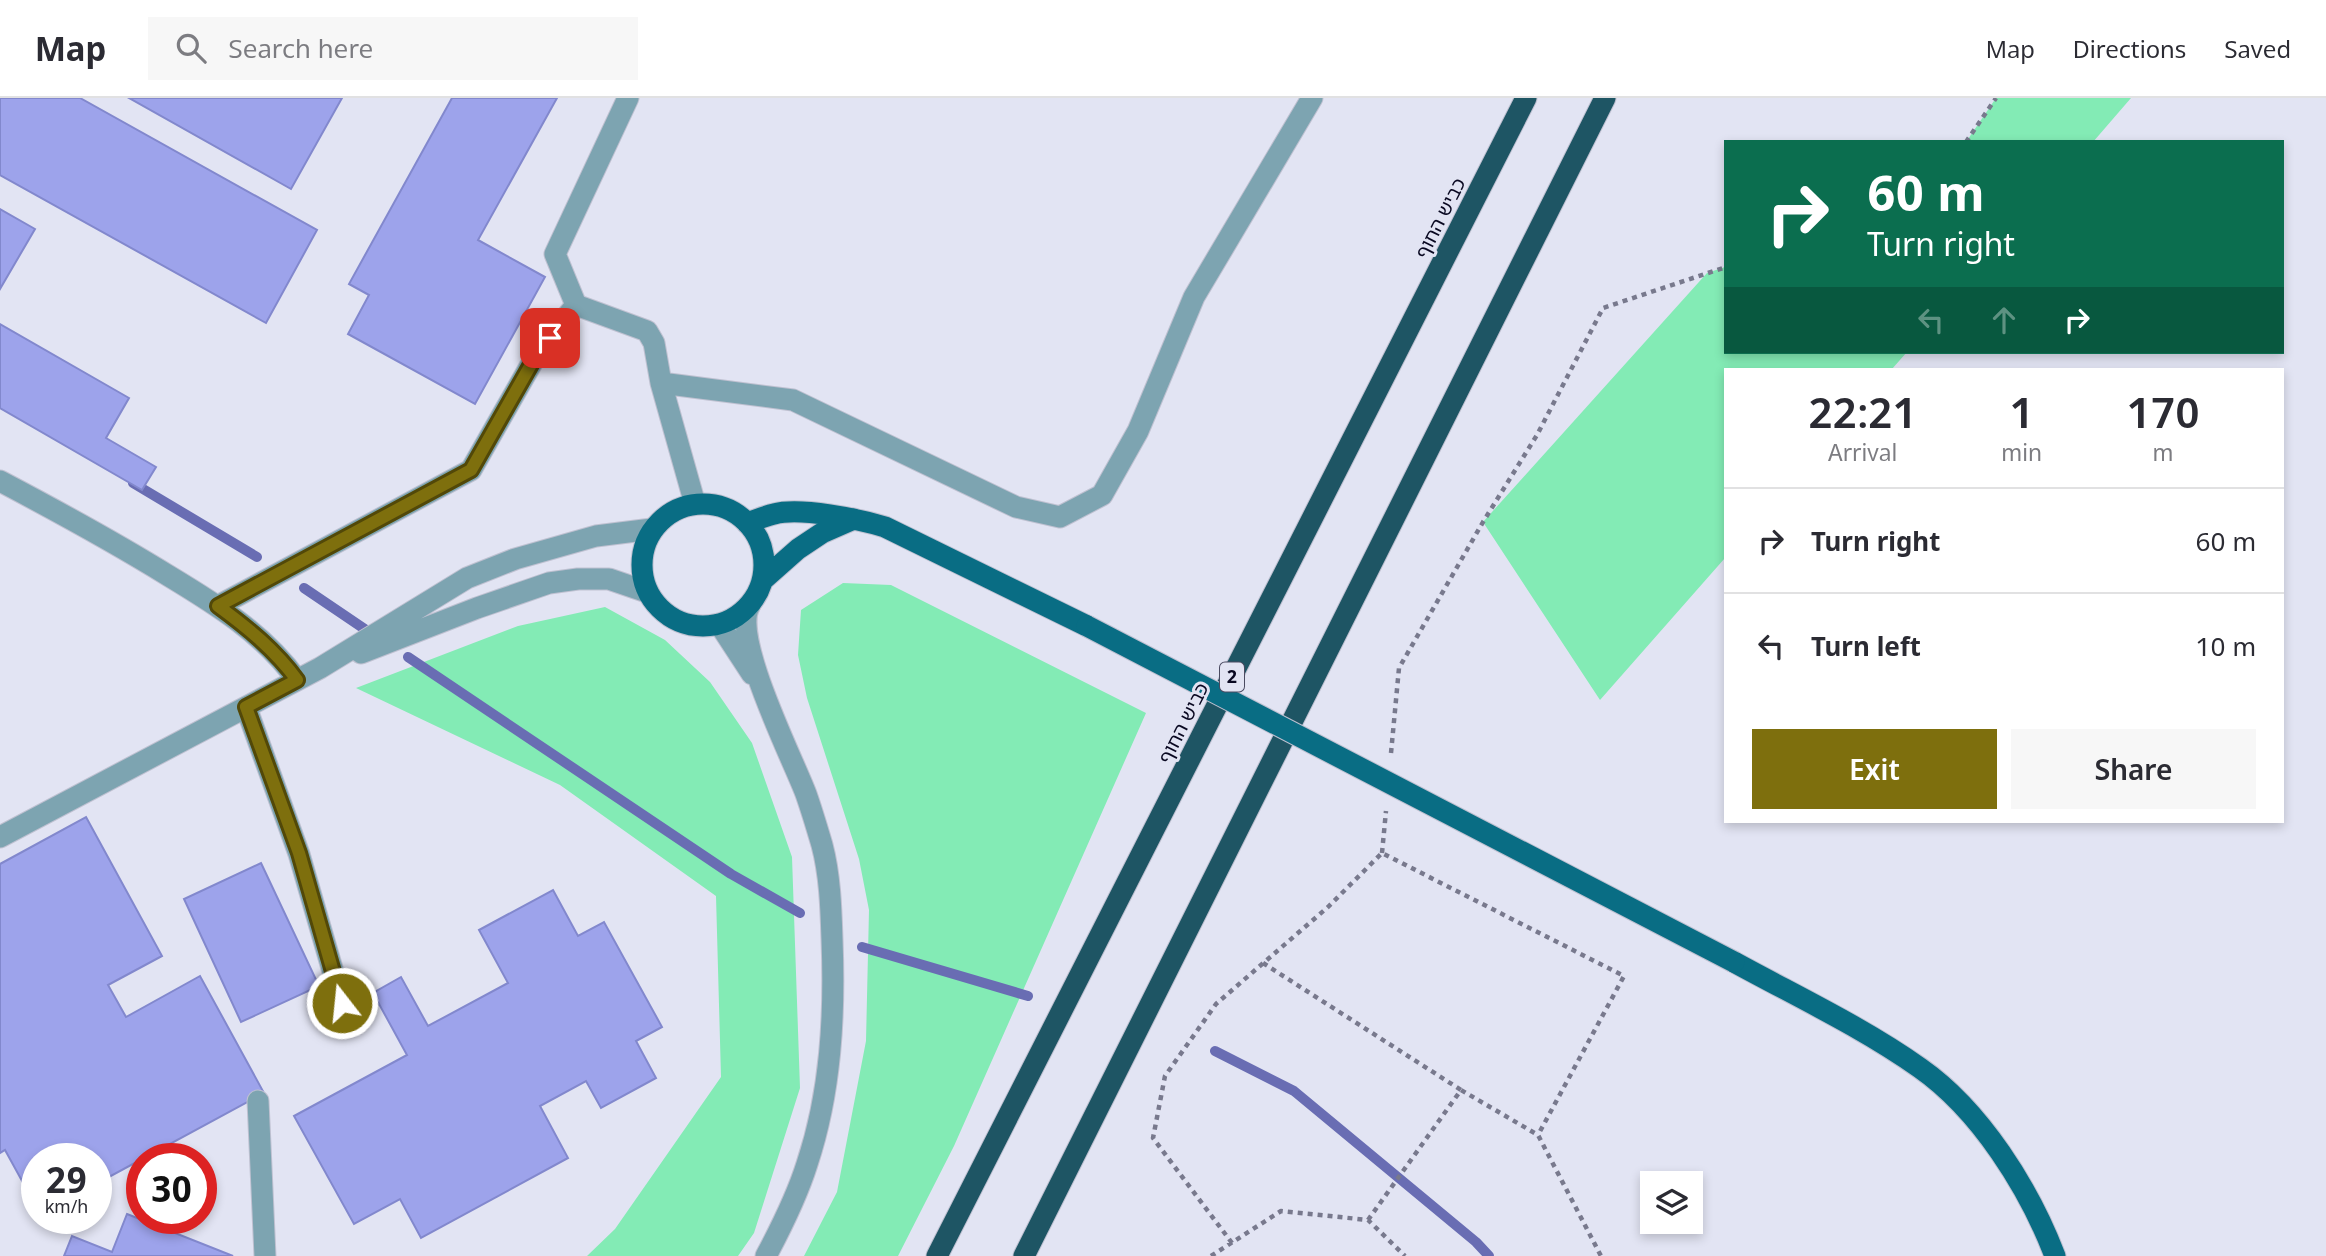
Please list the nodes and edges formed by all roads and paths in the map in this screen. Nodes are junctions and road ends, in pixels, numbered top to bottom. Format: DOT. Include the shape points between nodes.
graph roads {
  1 [pos="628,98"];
  2 [pos="1312,98"];
  3 [pos="1526,98"];
  4 [pos="1605,98"];
  5 [pos="1996,98"];
  6 [pos="1967,140"];
  7 [pos="1724,268"];
  8 [pos="576,305"];
  9 [pos="661,383"];
  10 [pos="0,481"];
  11 [pos="695,504"];
  12 [pos="856,519"];
  13 [pos="747,523"];
  14 [pos="652,529"];
  15 [pos="763,580"];
  16 [pos="647,592"];
  17 [pos="750,605"];
  18 [pos="218,606"];
  19 [pos="720,625"];
  20 [pos="320,668"];
  21 [pos="297,680"];
  22 [pos="759,684"];
  23 [pos="246,707"];
  24 [pos="1390,761"];
  25 [pos="1387,800"];
  26 [pos="0,837"];
  27 [pos="1381,853"];
  28 [pos="1263,963"];
  29 [pos="342,1003"];
  30 [pos="1461,1090"];
  31 [pos="258,1101"];
  32 [pos="1538,1135"];
  33 [pos="1368,1220"];
  34 [pos="1232,1242"];
  35 [pos="265,1256"];
  36 [pos="766,1256"];
  37 [pos="937,1256"];
  38 [pos="1024,1256"];
  39 [pos="1211,1256"];
  40 [pos="1405,1256"];
  41 [pos="1601,1256"];
  42 [pos="2055,1256"];
  1 -- 8 [label="street" via="555,254"];
  2 -- 9 [label="street" via="1194,297 1138,431 1102,495 1060,517 1016,507 793,400"];
  3 -- 37 [label="highway, כביש החוף / 2"];
  4 -- 38 [label="highway"];
  5 -- 6 [label="path"];
  7 -- 24 [label="path" via="1603,308 1536,435 1399,668"];
  8 -- 9 [label="street" via="647,331 654,343"];
  8 -- 18 [label="street" via="537,354 471,470"];
  9 -- 11 [label="street"];
  10 -- 18 [label="street"];
  11 -- 13 [label="main road" via="714,504"];
  11 -- 14 [label="main road" via="664,516"];
  12 -- 13 [label="main road" via="777,513"];
  12 -- 15 [label="main road" via="822,533"];
  12 -- 42 [label="main road, bridge" via="885,527 1087,626 1734,962 1921,1068 1952,1094 2024,1186"];
  13 -- 15 [label="main road" via="763,549"];
  14 -- 16 [label="main road" via="641,560"];
  14 -- 20 [label="street" via="596,536 467,578"];
  15 -- 17 [label="main road"];
  16 -- 19 [label="main road" via="660,610 678,621 699,627"];
  16 -- 20 [label="street" via="609,579 549,583"];
  17 -- 19 [label="main road"];
  17 -- 22 [label="street" via="746,611 748,635"];
  18 -- 21 [label="street" via="250,630"];
  19 -- 22 [label="street"];
  20 -- 21 [label="street"];
  21 -- 23 [label="street"];
  22 -- 36 [label="street" via="806,794 822,847 833,969 832,1035 824,1097 808,1163"];
  23 -- 26 [label="street"];
  23 -- 29 [label="street" via="299,853"];
  25 -- 27 [label="path"];
  27 -- 28 [label="path"];
  27 -- 32 [label="path" via="1624,976"];
  28 -- 30 [label="path"];
  28 -- 34 [label="path" via="1216,1004 1165,1076 1153,1138"];
  30 -- 32 [label="path"];
  30 -- 33 [label="path"];
  31 -- 35 [label="street"];
  32 -- 41 [label="path"];
  33 -- 34 [label="path" via="1281,1211"];
  33 -- 40 [label="path"];
  34 -- 39 [label="path"];
}
